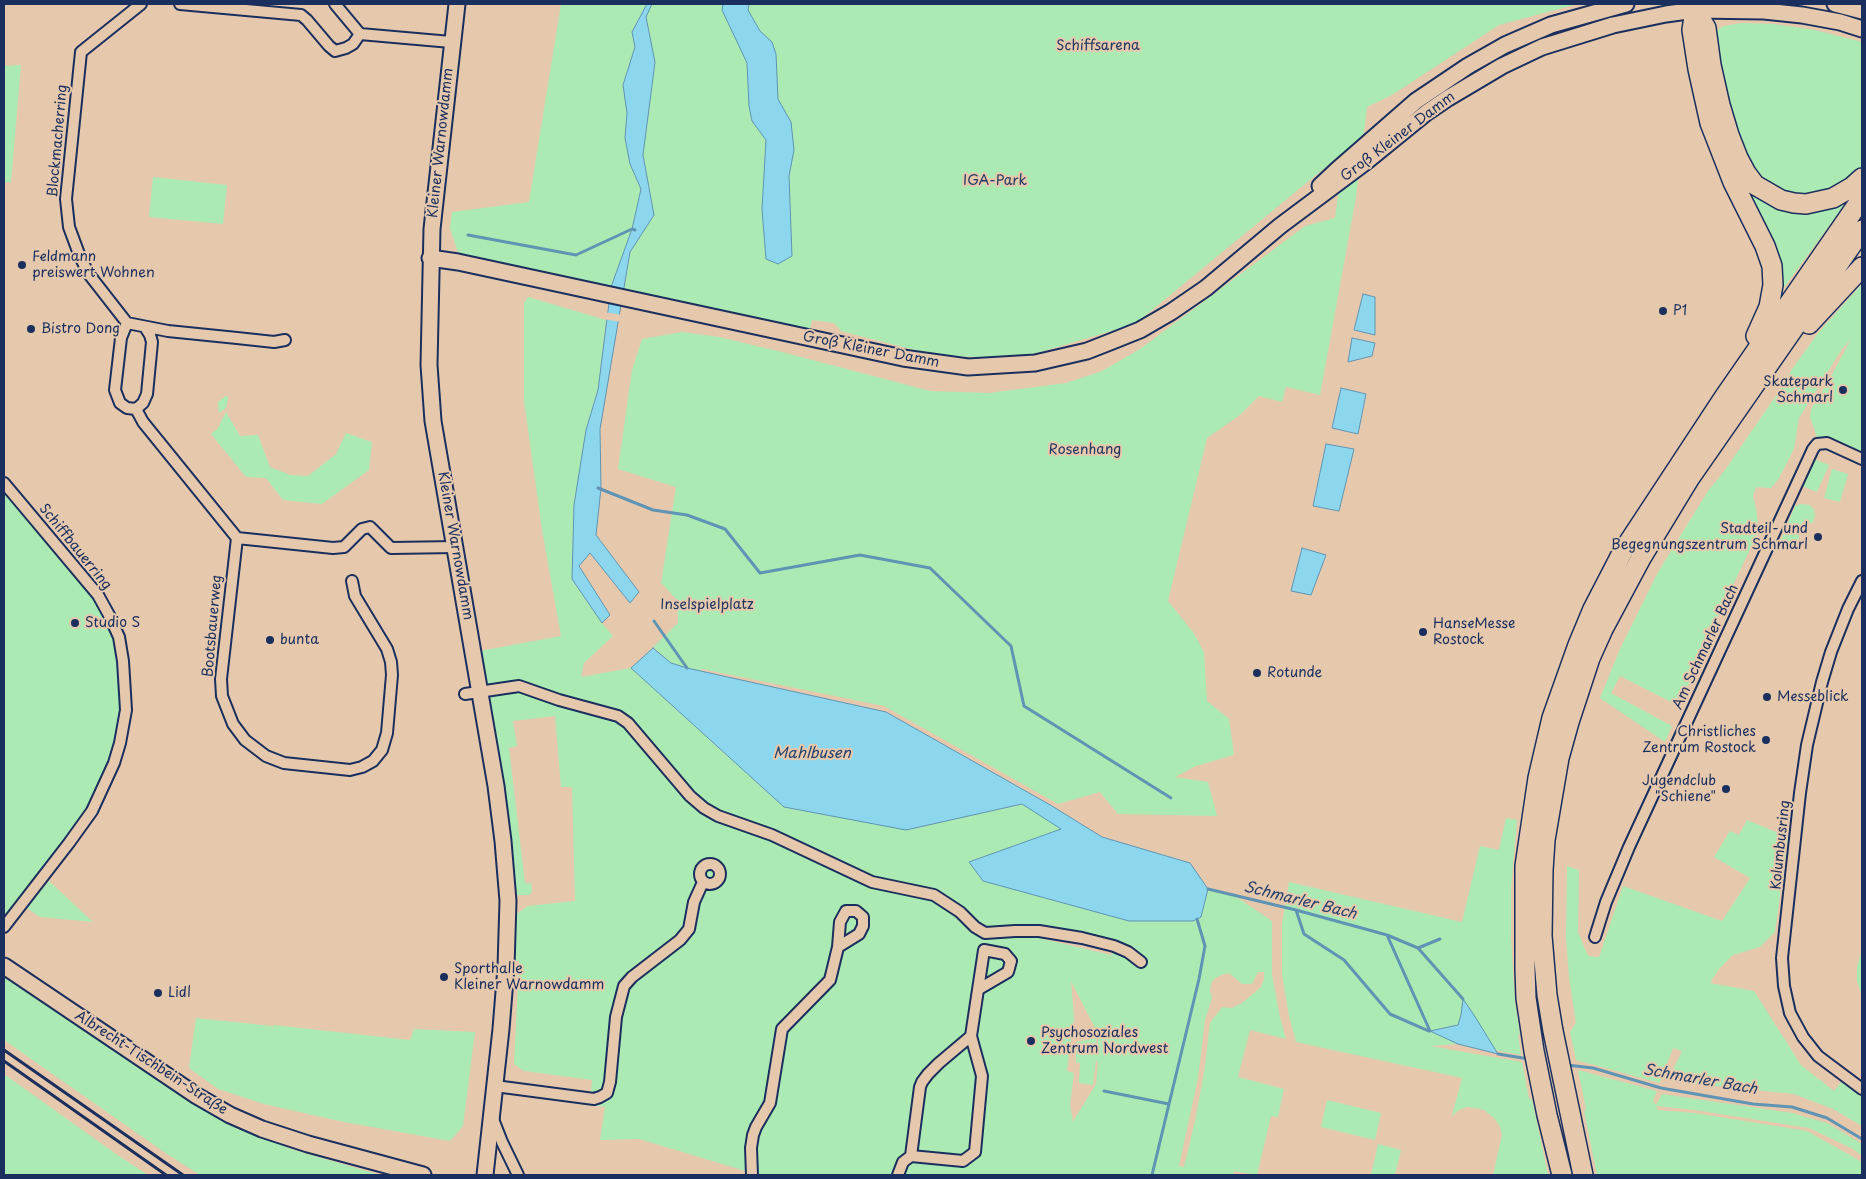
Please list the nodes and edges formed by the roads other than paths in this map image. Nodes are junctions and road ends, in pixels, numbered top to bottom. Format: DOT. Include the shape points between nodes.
graph roads {
  1 [pos="141,4"];
  2 [pos="180,4"];
  3 [pos="335,4"];
  4 [pos="456,4"];
  5 [pos="1626,4"];
  6 [pos="1835,4"];
  7 [pos="1695,7"];
  8 [pos="1862,11"];
  9 [pos="1862,28"];
  10 [pos="360,34"];
  11 [pos="452,42"];
  12 [pos="1862,178"];
  13 [pos="1862,198"];
  14 [pos="1280,226"];
  15 [pos="1862,230"];
  16 [pos="430,258"];
  17 [pos="1862,267"];
  18 [pos="128,322"];
  19 [pos="145,327"];
  20 [pos="285,340"];
  21 [pos="1781,346"];
  22 [pos="1723,399"];
  23 [pos="136,409"];
  24 [pos="1862,458"];
  25 [pos="4,483"];
  26 [pos="236,538"];
  27 [pos="456,547"];
  28 [pos="352,581"];
  29 [pos="1862,581"];
  30 [pos="481,693"];
  31 [pos="465,694"];
  32 [pos="703,882"];
  33 [pos="4,927"];
  34 [pos="1595,937"];
  35 [pos="838,947"];
  36 [pos="1141,962"];
  37 [pos="4,966"];
  38 [pos="979,989"];
  39 [pos="971,1036"];
  40 [pos="495,1086"];
  41 [pos="1862,1089"];
  42 [pos="1547,1115"];
  43 [pos="491,1116"];
  44 [pos="912,1156"];
  45 [pos="423,1175"];
  46 [pos="485,1175"];
  47 [pos="518,1175"];
  48 [pos="752,1175"];
  49 [pos="898,1175"];
  50 [pos="1554,1175"];
  51 [pos="1562,1175"];
  52 [pos="1583,1175"];
  1 -- 18 [label="street, Blockmacherring" via="81,52 66,199 69,227 88,273"];
  2 -- 10 [label="street" via="301,16 335,51 353,44"];
  3 -- 10 [label="street"];
  4 -- 11 [label="street, Kleiner Warnowdamm"];
  5 -- 14 [label="street, Groß Kleiner Damm" via="1550,25 1505,45 1455,74 1416,101 1337,170"];
  6 -- 8 [label="street"];
  7 -- 9 [label="street, Groß Kleiner Damm" via="1802,15"];
  7 -- 12 [label="highway" via="1706,28 1711,65 1729,135 1742,166 1755,185 1780,200 1806,204 1833,198"];
  7 -- 14 [label="street, Groß Kleiner Damm" via="1613,25 1542,48 1502,66 1426,113"];
  7 -- 22 [label="highway" via="1692,30 1710,123 1772,266 1771,296 1764,320 1729,376"];
  10 -- 11 [label="street"];
  11 -- 16 [label="street, Kleiner Warnowdamm"];
  13 -- 22 [label="highway"];
  14 -- 16 [label="street, Groß Kleiner Damm" via="1206,288 1140,330 1087,351 1035,363 968,367 903,358"];
  15 -- 21 [label="highway"];
  16 -- 27 [label="street, Kleiner Warnowdamm" via="432,404"];
  17 -- 21 [label="highway" via="1800,335"];
  18 -- 19 [label="street"];
  18 -- 23 [label="street" via="121,338 115,390 120,402 127,408"];
  19 -- 20 [label="street" via="274,342"];
  19 -- 23 [label="street" via="152,342 147,394 144,403"];
  21 -- 52 [label="highway" via="1689,480 1641,558 1603,629 1580,686 1559,758 1548,817 1543,870 1544,966"];
  22 -- 42 [label="highway" via="1623,551 1593,610 1552,718 1538,778 1525,866 1526,998"];
  23 -- 26 [label="street"];
  24 -- 34 [label="street, Am Schmarler Bach" via="1827,443 1818,444 1813,449 1629,848"];
  25 -- 33 [label="street, Schiffbauerring" via="98,595 109,615 123,661 126,710 116,756 92,811"];
  26 -- 27 [label="street" via="333,548 344,547 362,529 370,527 391,548"];
  26 -- 28 [label="street, Bootsbauerweg" via="222,696 233,724 245,740 276,760 350,770 373,761 382,750 391,662 387,649 355,596"];
  27 -- 30 [label="street, Kleiner Warnowdamm"];
  29 -- 41 [label="street, Kolumbusring" via="1832,652 1807,745 1782,958 1790,1013 1803,1037 1818,1056"];
  30 -- 31 [label="street"];
  30 -- 36 [label="street" via="519,686 618,716 628,723 704,808 779,838 872,882 934,895 985,933 1040,931 1082,938 1114,946"];
  30 -- 40 [label="street, Kleiner Warnowdamm" via="499,804 508,901 506,975"];
  32 -- 40 [label="street" via="694,902 689,929 624,986 616,1017 607,1094 594,1099"];
  35 -- 48 [label="street" via="830,980 782,1029 770,1103 753,1135"];
  37 -- 45 [label="street, Albrecht-Tischbein-Straße" via="176,1082 230,1114 300,1142"];
  38 -- 39 [label="street"];
  39 -- 44 [label="street" via="922,1082"];
  39 -- 44 [label="street" via="982,1076 975,1152 963,1161"];
  40 -- 43 [label="street, Kleiner Warnowdamm"];
  42 -- 50 [label="highway" via="1546,1139"];
  42 -- 51 [label="highway"];
  43 -- 46 [label="street, Kleiner Warnowdamm"];
  43 -- 47 [label="street"];
  44 -- 49 [label="street" via="903,1162"];
}
